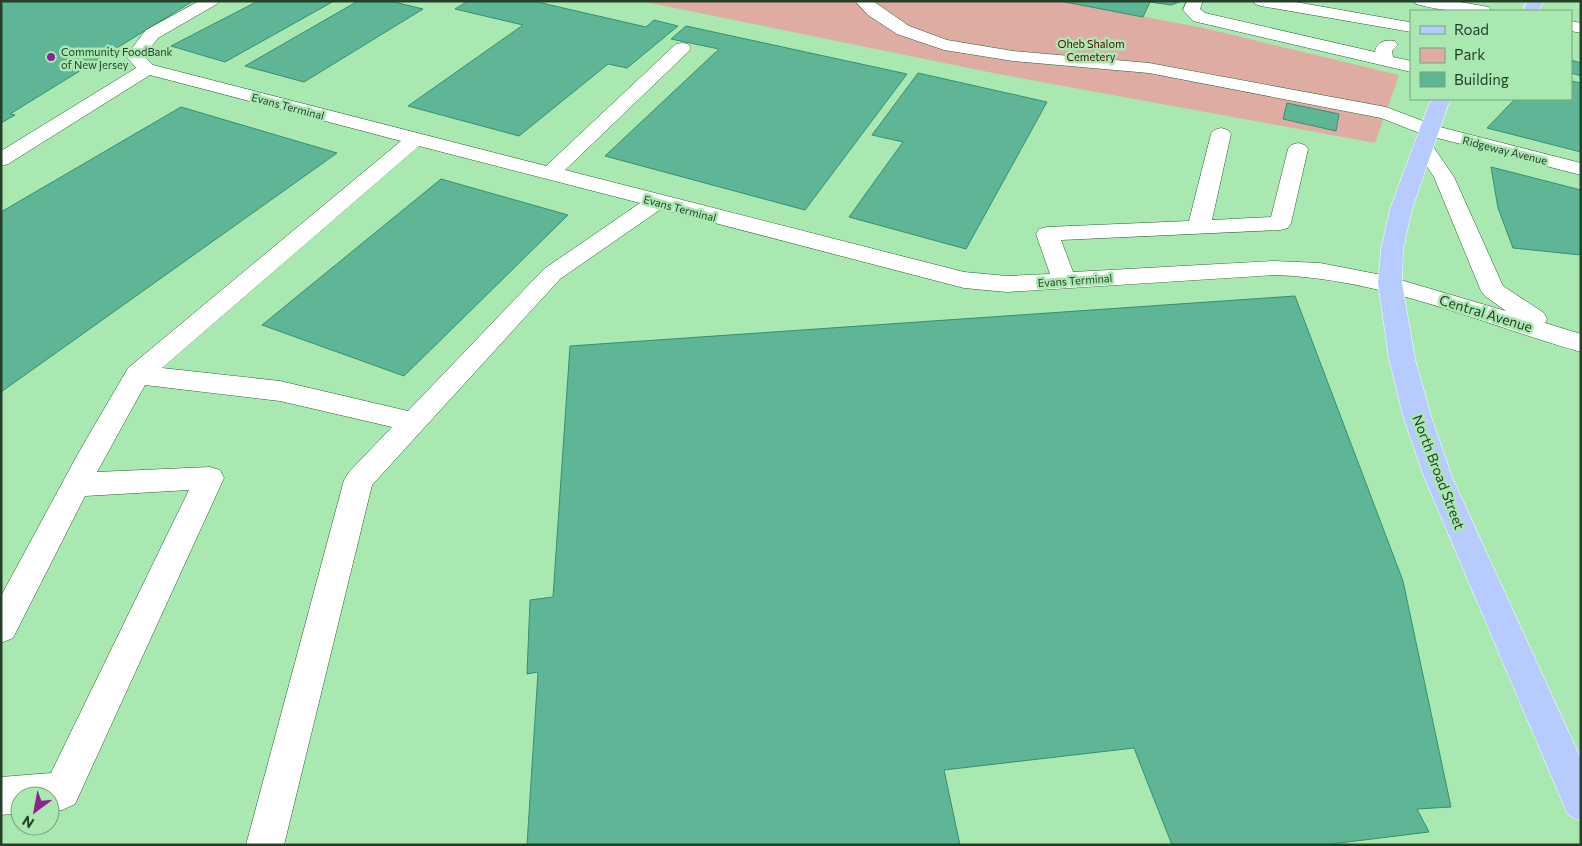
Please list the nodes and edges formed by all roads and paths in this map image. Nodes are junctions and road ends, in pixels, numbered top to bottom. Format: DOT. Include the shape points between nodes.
graph roads {
  1 [pos="211,1"];
  2 [pos="863,1"];
  3 [pos="1195,1"];
  4 [pos="1261,1"];
  5 [pos="1422,1"];
  6 [pos="1446,5"];
  7 [pos="1428,10"];
  8 [pos="1477,10"];
  9 [pos="1410,27"];
  10 [pos="682,48"];
  11 [pos="1385,60"];
  12 [pos="1410,67"];
  13 [pos="147,69"];
  14 [pos="1443,100"];
  15 [pos="1221,134"];
  16 [pos="415,138"];
  17 [pos="1426,138"];
  18 [pos="1298,149"];
  19 [pos="1,160"];
  20 [pos="1581,169"];
  21 [pos="549,174"];
  22 [pos="656,202"];
  23 [pos="1199,227"];
  24 [pos="1065,281"];
  25 [pos="1390,283"];
  26 [pos="1581,343"];
  27 [pos="137,375"];
  28 [pos="414,422"];
  29 [pos="77,485"];
  30 [pos="1,628"];
  31 [pos="1,796"];
  32 [pos="1581,802"];
  33 [pos="266,845"];
  1 -- 13 [label="street" via="152,34 135,56"];
  2 -- 17 [label="street, Ridgeway Avenue" via="903,30 944,45 1013,56 1149,68 1386,113"];
  3 -- 11 [label="street" via="1191,10 1199,17"];
  4 -- 9 [label="street"];
  5 -- 6 [label="street"];
  6 -- 7 [label="street"];
  6 -- 8 [label="street"];
  9 -- 11 [label="street" via="1383,50"];
  10 -- 21 [label="street"];
  11 -- 12 [label="street"];
  13 -- 16 [label="street, Evans Terminal"];
  13 -- 19 [label="street"];
  14 -- 17 [label="main road, North Broad Street"];
  15 -- 23 [label="street"];
  16 -- 21 [label="street, Evans Terminal"];
  16 -- 27 [label="street"];
  17 -- 20 [label="street, Ridgeway Avenue"];
  17 -- 25 [label="main road, North Broad Street" via="1401,210 1392,250"];
  17 -- 26 [label="street" via="1493,291 1526,315"];
  18 -- 23 [label="street" via="1280,223"];
  21 -- 22 [label="street, Evans Terminal"];
  22 -- 24 [label="street, Evans Terminal" via="964,280 1007,284"];
  22 -- 28 [label="street" via="552,274"];
  23 -- 24 [label="street" via="1047,234"];
  24 -- 25 [label="street, Evans Terminal" via="1296,267 1341,272"];
  25 -- 26 [label="street, Central Avenue"];
  25 -- 32 [label="main road, North Broad Street" via="1402,359 1427,448"];
  27 -- 28 [label="street" via="280,391"];
  27 -- 29 [label="street"];
  28 -- 33 [label="street" via="359,480"];
  29 -- 30 [label="street"];
  29 -- 31 [label="street" via="210,478 62,791"];
}
